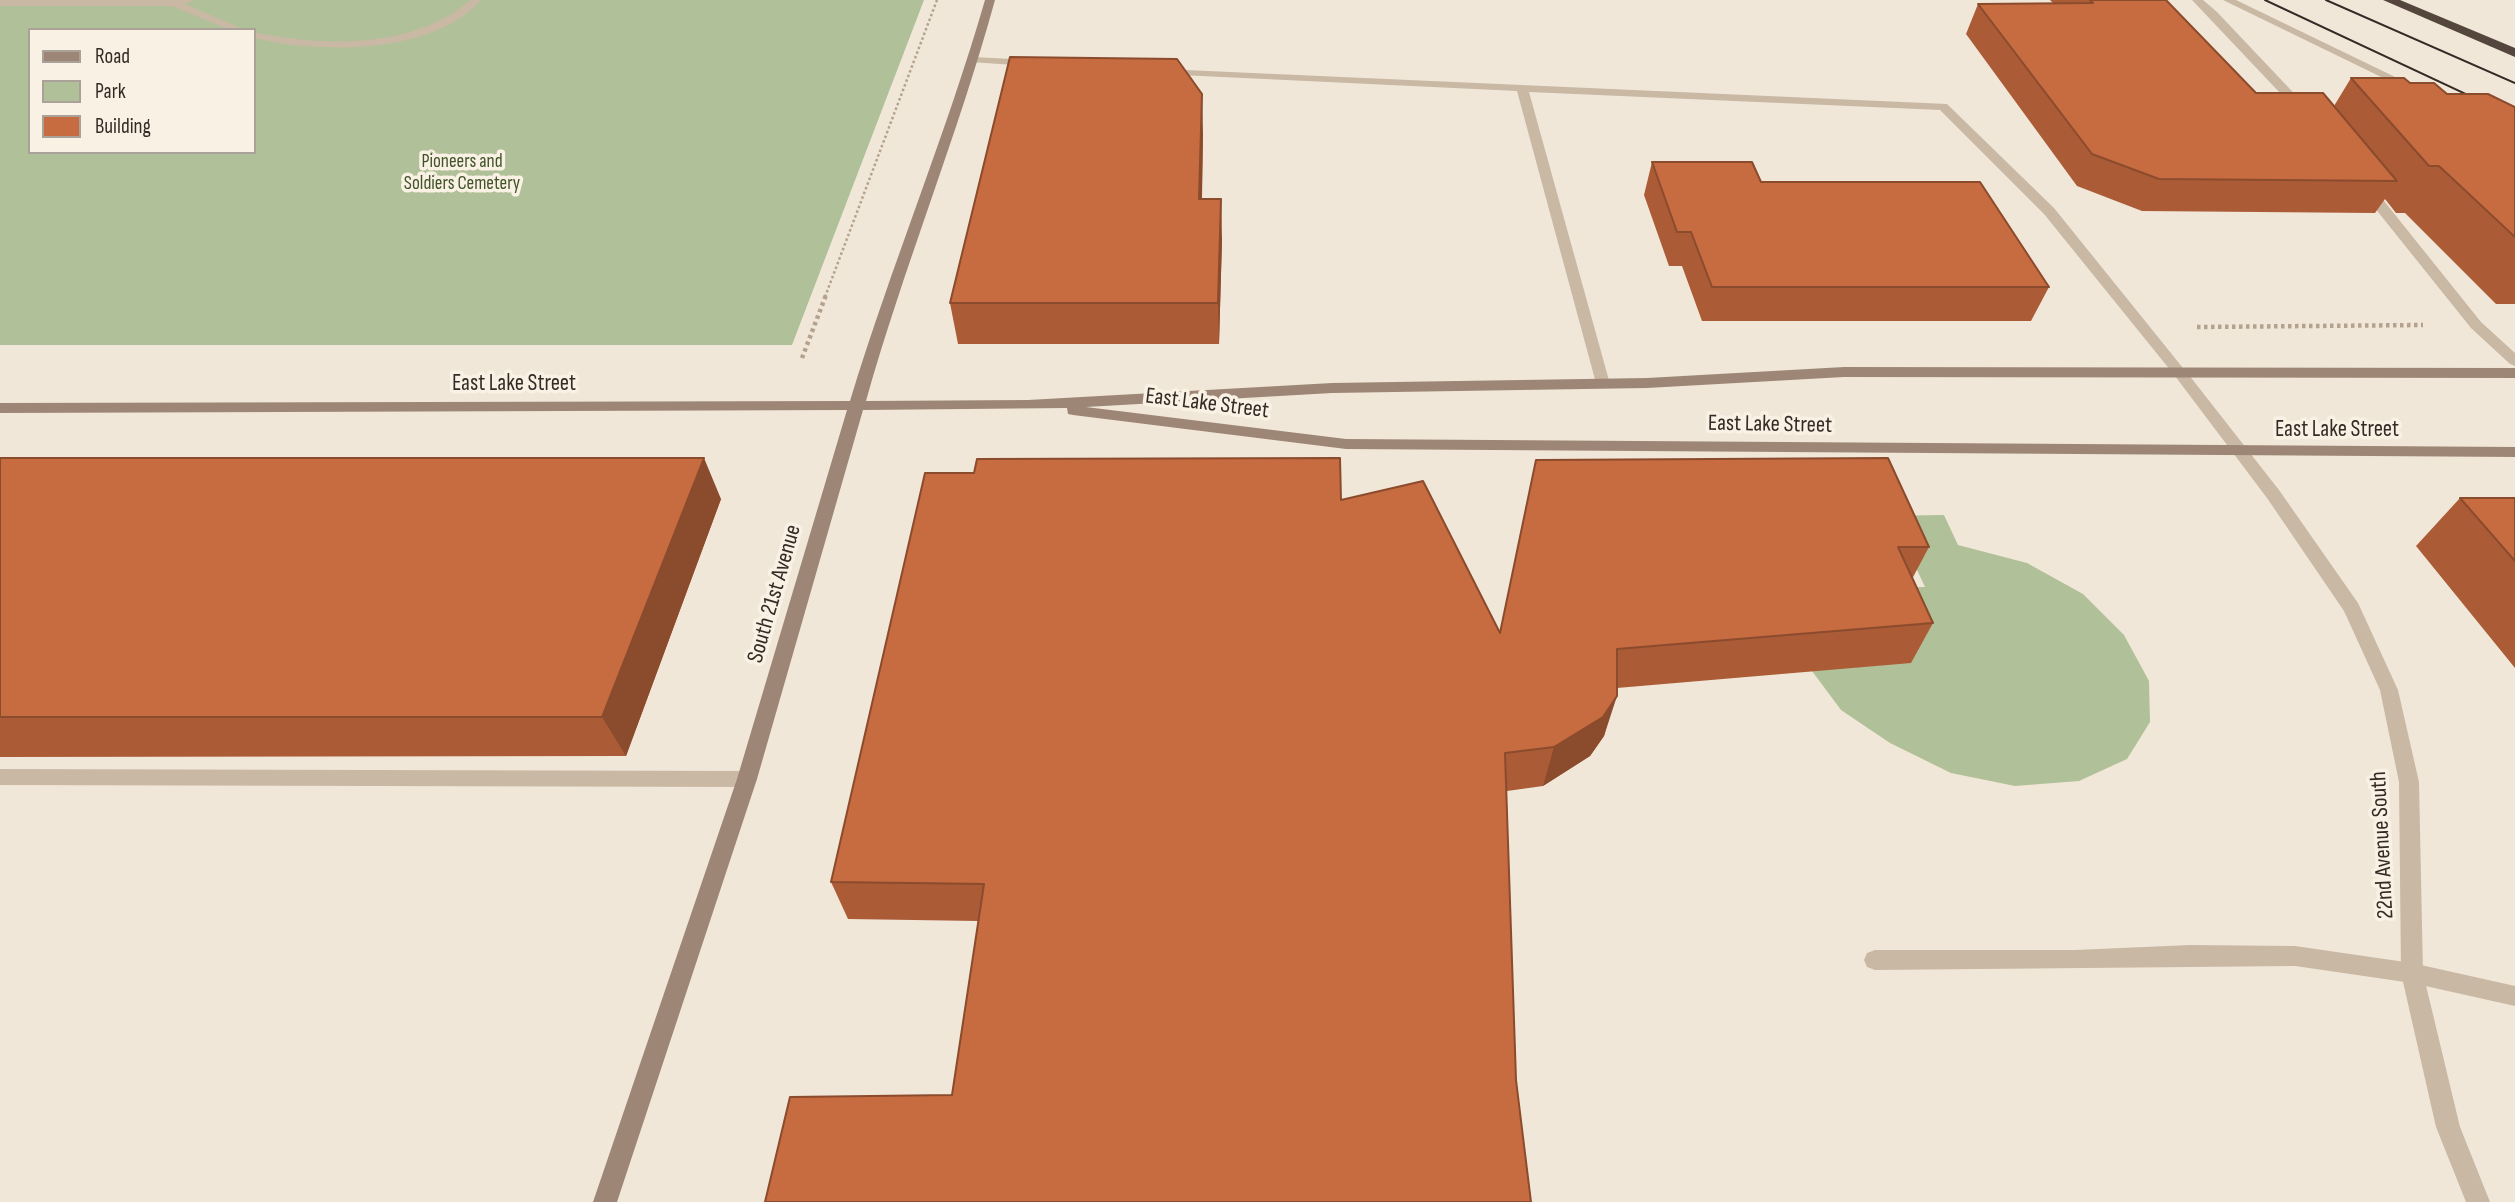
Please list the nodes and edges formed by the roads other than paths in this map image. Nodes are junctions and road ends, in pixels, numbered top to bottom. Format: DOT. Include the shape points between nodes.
graph roads {
  1 [pos="189,0"];
  2 [pos="476,0"];
  3 [pos="990,0"];
  4 [pos="2197,0"];
  5 [pos="2228,0"];
  6 [pos="2389,0"];
  7 [pos="0,3"];
  8 [pos="173,3"];
  9 [pos="235,28"];
  10 [pos="256,36"];
  11 [pos="2515,53"];
  12 [pos="973,60"];
  13 [pos="1049,65"];
  14 [pos="1155,72"];
  15 [pos="2397,80"];
  16 [pos="1522,88"];
  17 [pos="2380,88"];
  18 [pos="2420,92"];
  19 [pos="2309,114"];
  20 [pos="2354,173"];
  21 [pos="2515,361"];
  22 [pos="2180,373"];
  23 [pos="2515,373"];
  24 [pos="1602,384"];
  25 [pos="857,404"];
  26 [pos="1027,405"];
  27 [pos="0,408"];
  28 [pos="2240,452"];
  29 [pos="2515,453"];
  30 [pos="0,777"];
  31 [pos="747,779"];
  32 [pos="1875,960"];
  33 [pos="2412,973"];
  34 [pos="2515,996"];
  35 [pos="605,1202"];
  36 [pos="2478,1202"];
  1 -- 8 [label="street"];
  2 -- 10 [label="street" via="450,21 384,39 321,45"];
  3 -- 12 [label="main road, South 21st Avenue"];
  4 -- 19 [label="street"];
  5 -- 15 [label="street"];
  6 -- 11 [label="highway"];
  7 -- 8 [label="street"];
  8 -- 9 [label="street"];
  12 -- 13 [label="street"];
  12 -- 25 [label="main road, South 21st Avenue"];
  14 -- 16 [label="street, 22nd Avenue South"];
  15 -- 17 [label="street"];
  15 -- 18 [label="street"];
  16 -- 22 [label="street, 22nd Avenue South" via="1943,107 2049,211"];
  16 -- 24 [label="street"];
  20 -- 21 [label="street" via="2476,325"];
  22 -- 23 [label="main road, East Lake Street"];
  22 -- 24 [label="main road, East Lake Street" via="1844,372"];
  22 -- 28 [label="street, 22nd Avenue South"];
  24 -- 26 [label="main road, East Lake Street" via="1332,387"];
  25 -- 26 [label="main road, East Lake Street"];
  25 -- 27 [label="main road, East Lake Street"];
  25 -- 31 [label="main road, South 21st Avenue"];
  26 -- 28 [label="main road, East Lake Street" via="1346,444"];
  28 -- 29 [label="main road, East Lake Street"];
  28 -- 33 [label="street, 22nd Avenue South" via="2352,608 2389,690 2409,782"];
  30 -- 31 [label="street"];
  31 -- 35 [label="main road, South 21st Avenue"];
  32 -- 33 [label="street" via="2295,957"];
  33 -- 34 [label="street"];
  33 -- 36 [label="street, 22nd Avenue South" via="2448,1127"];
}
